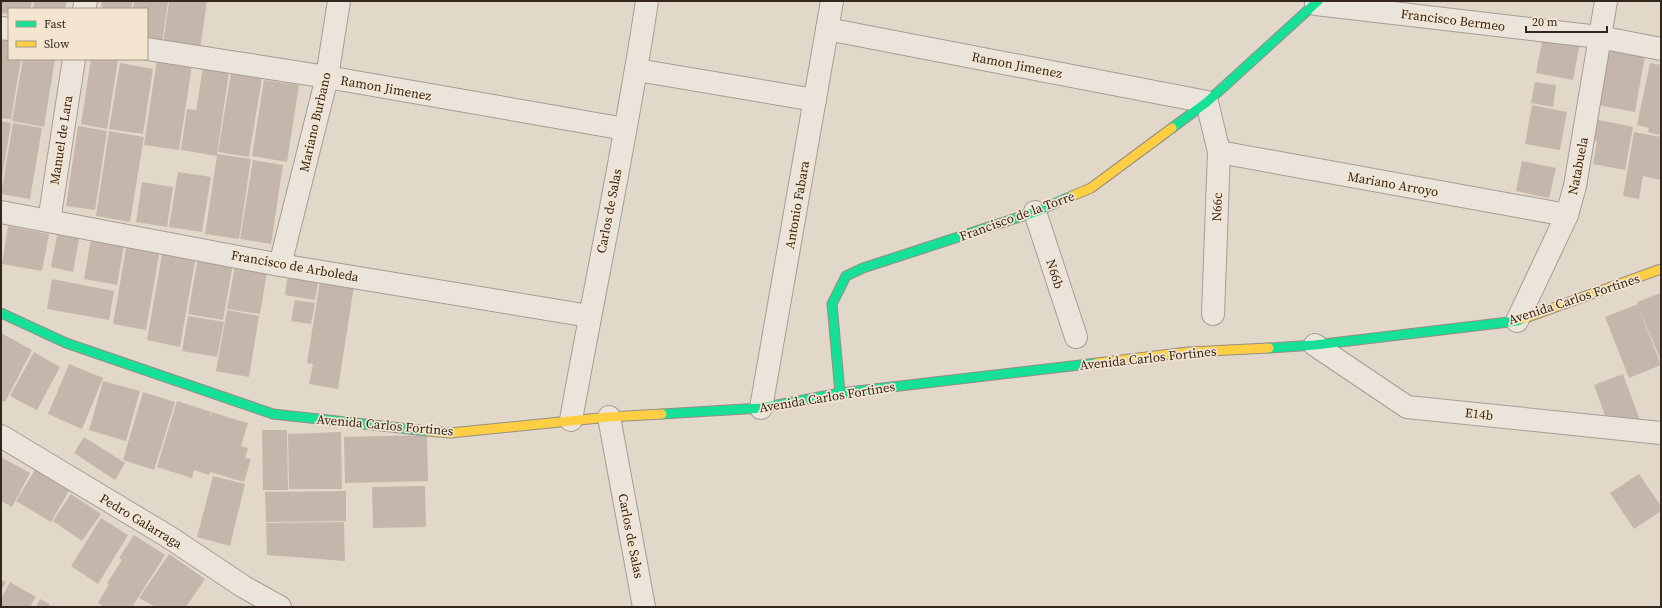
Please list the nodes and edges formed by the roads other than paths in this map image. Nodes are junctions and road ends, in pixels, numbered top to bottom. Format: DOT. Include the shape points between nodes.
graph roads {
  1 [pos="339,1"];
  2 [pos="647,1"];
  3 [pos="832,1"];
  4 [pos="1606,1"];
  5 [pos="1317,2"];
  6 [pos="827,29"];
  7 [pos="1599,37"];
  8 [pos="148,49"];
  9 [pos="1661,49"];
  10 [pos="74,60"];
  11 [pos="637,70"];
  12 [pos="327,77"];
  13 [pos="815,100"];
  14 [pos="1207,102"];
  15 [pos="625,129"];
  16 [pos="1219,152"];
  17 [pos="1,212"];
  18 [pos="1034,212"];
  19 [pos="1567,215"];
  20 [pos="49,221"];
  21 [pos="280,265"];
  22 [pos="1661,269"];
  23 [pos="1,313"];
  24 [pos="1214,314"];
  25 [pos="589,316"];
  26 [pos="1517,321"];
  27 [pos="1076,337"];
  28 [pos="1315,345"];
  29 [pos="840,393"];
  30 [pos="761,408"];
  31 [pos="609,417"];
  32 [pos="571,420"];
  33 [pos="1661,433"];
  34 [pos="1,436"];
  35 [pos="280,607"];
  36 [pos="644,607"];
  1 -- 12 [label="street, Mariano Burbano"];
  2 -- 11 [label="street, Carlos de Salas"];
  3 -- 6 [label="street, Antonio Fabara"];
  4 -- 7 [label="street, Natabuela"];
  5 -- 7 [label="street, Francisco Bermeo"];
  5 -- 14 [label="street, Francisco de la Torre"];
  6 -- 13 [label="street, Antonio Fabara"];
  6 -- 14 [label="street, Ramon Jimenez"];
  7 -- 9 [label="street, Francisco Bermeo"];
  7 -- 19 [label="street, Natabuela" via="1575,186"];
  8 -- 12 [label="street, Ramon Jimenez"];
  10 -- 20 [label="street, Manuel de Lara"];
  11 -- 13 [label="street"];
  11 -- 15 [label="street, Carlos de Salas"];
  12 -- 15 [label="street, Ramon Jimenez"];
  12 -- 21 [label="street, Mariano Burbano"];
  13 -- 30 [label="street, Antonio Fabara"];
  14 -- 16 [label="street, N66c"];
  14 -- 18 [label="street, Francisco de la Torre" via="1091,188"];
  15 -- 25 [label="street, Carlos de Salas"];
  16 -- 19 [label="street, Mariano Arroyo"];
  16 -- 24 [label="street, N66c"];
  17 -- 20 [label="street, Francisco de Arboleda"];
  18 -- 27 [label="street, N66b"];
  18 -- 29 [label="street, Francisco de la Torre" via="863,268 846,276 832,304"];
  19 -- 26 [label="street, Natabuela"];
  20 -- 21 [label="street, Francisco de Arboleda"];
  21 -- 25 [label="street, Francisco de Arboleda"];
  22 -- 26 [label="street, Avenida Carlos Fortines"];
  23 -- 32 [label="street, Avenida Carlos Fortines" via="66,343 273,414 450,433"];
  25 -- 32 [label="street, Carlos de Salas"];
  26 -- 28 [label="street, Avenida Carlos Fortines"];
  28 -- 29 [label="street, Avenida Carlos Fortines" via="1188,352"];
  28 -- 33 [label="street, E14b" via="1407,407"];
  29 -- 30 [label="street, Avenida Carlos Fortines"];
  30 -- 31 [label="street, Avenida Carlos Fortines"];
  31 -- 32 [label="street, Avenida Carlos Fortines"];
  31 -- 36 [label="street, Carlos de Salas"];
  34 -- 35 [label="street, Pedro Galarraga" via="170,537"];
}
